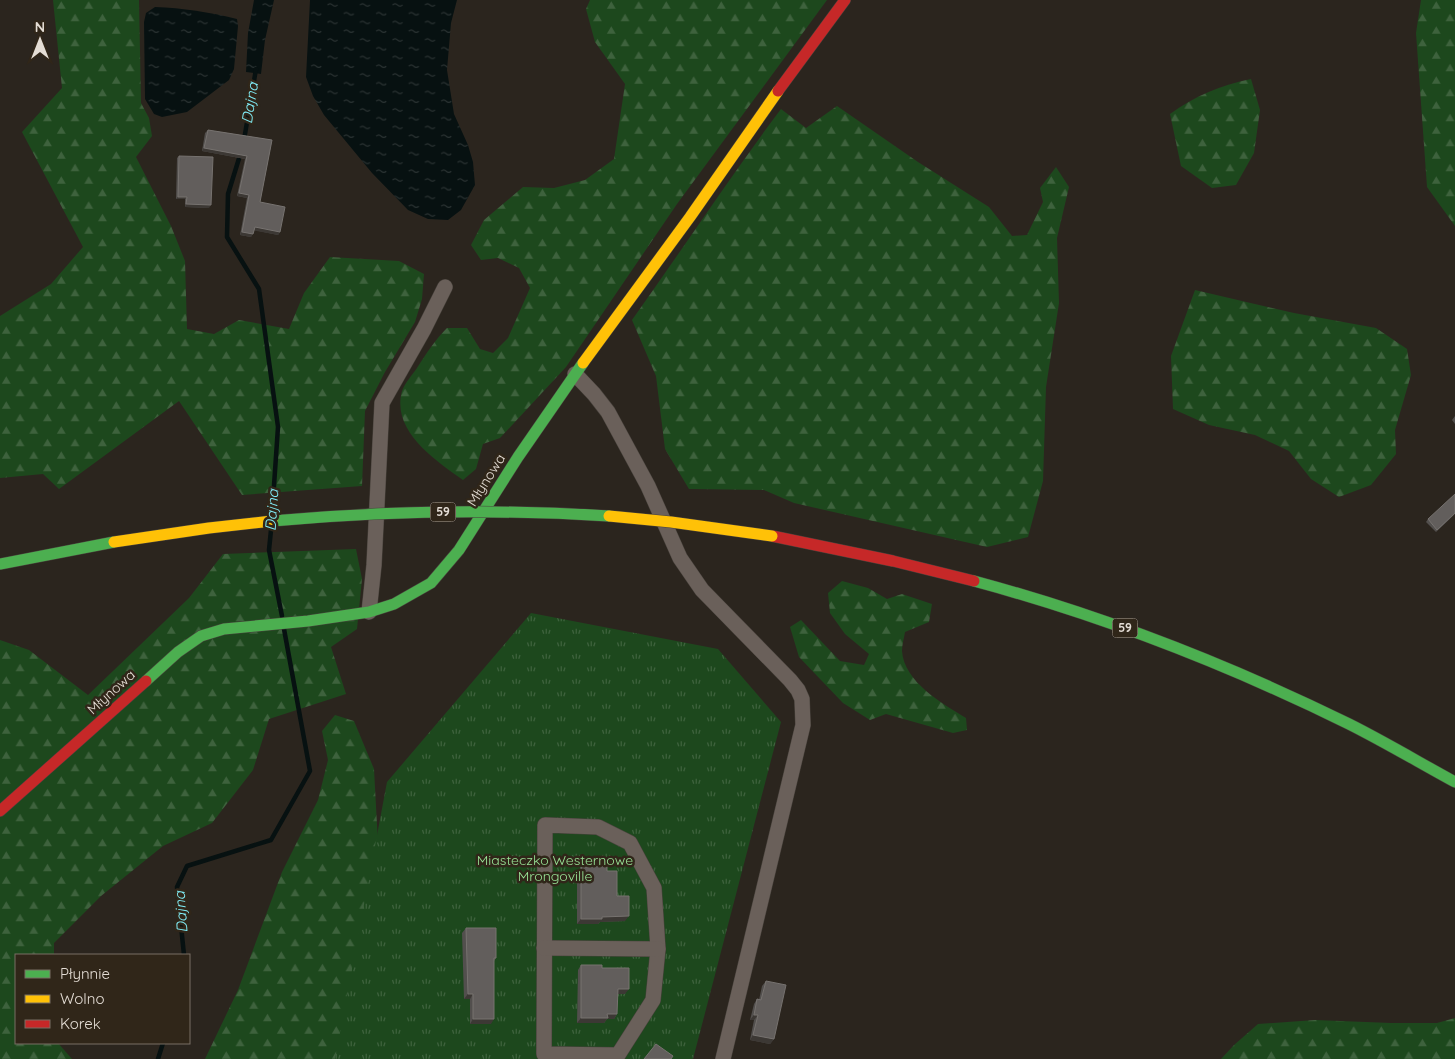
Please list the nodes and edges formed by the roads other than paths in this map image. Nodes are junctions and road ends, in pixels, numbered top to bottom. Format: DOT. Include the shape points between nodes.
graph roads {
  1 [pos="845,0"];
  2 [pos="445,287"];
  3 [pos="576,374"];
  4 [pos="0,564"];
  5 [pos="369,612"];
  6 [pos="1455,782"];
  7 [pos="0,811"];
  8 [pos="544,948"];
  9 [pos="658,949"];
  10 [pos="575,1057"];
  11 [pos="617,1057"];
  12 [pos="723,1059"];
  1 -- 3 [label="main road, Młynowa"];
  2 -- 5 [label="street" via="382,403"];
  3 -- 5 [label="main road, Młynowa" via="445,569 431,583 412,594"];
  3 -- 12 [label="street" via="608,412 648,486 680,558 724,613 790,680 802,699 803,725"];
  4 -- 6 [label="main road, 59, bridge" via="114,542 241,524 444,512 619,517 772,536 966,578 1141,634 1199,656 1350,725"];
  5 -- 7 [label="main road, Młynowa" via="224,629 201,636 178,652"];
  8 -- 9 [label="street"];
  8 -- 9 [label="street" via="545,825 598,827 630,843 654,888"];
  8 -- 10 [label="street" via="544,1054"];
  9 -- 11 [label="street" via="653,1000"];
  10 -- 11 [label="street"];
}
